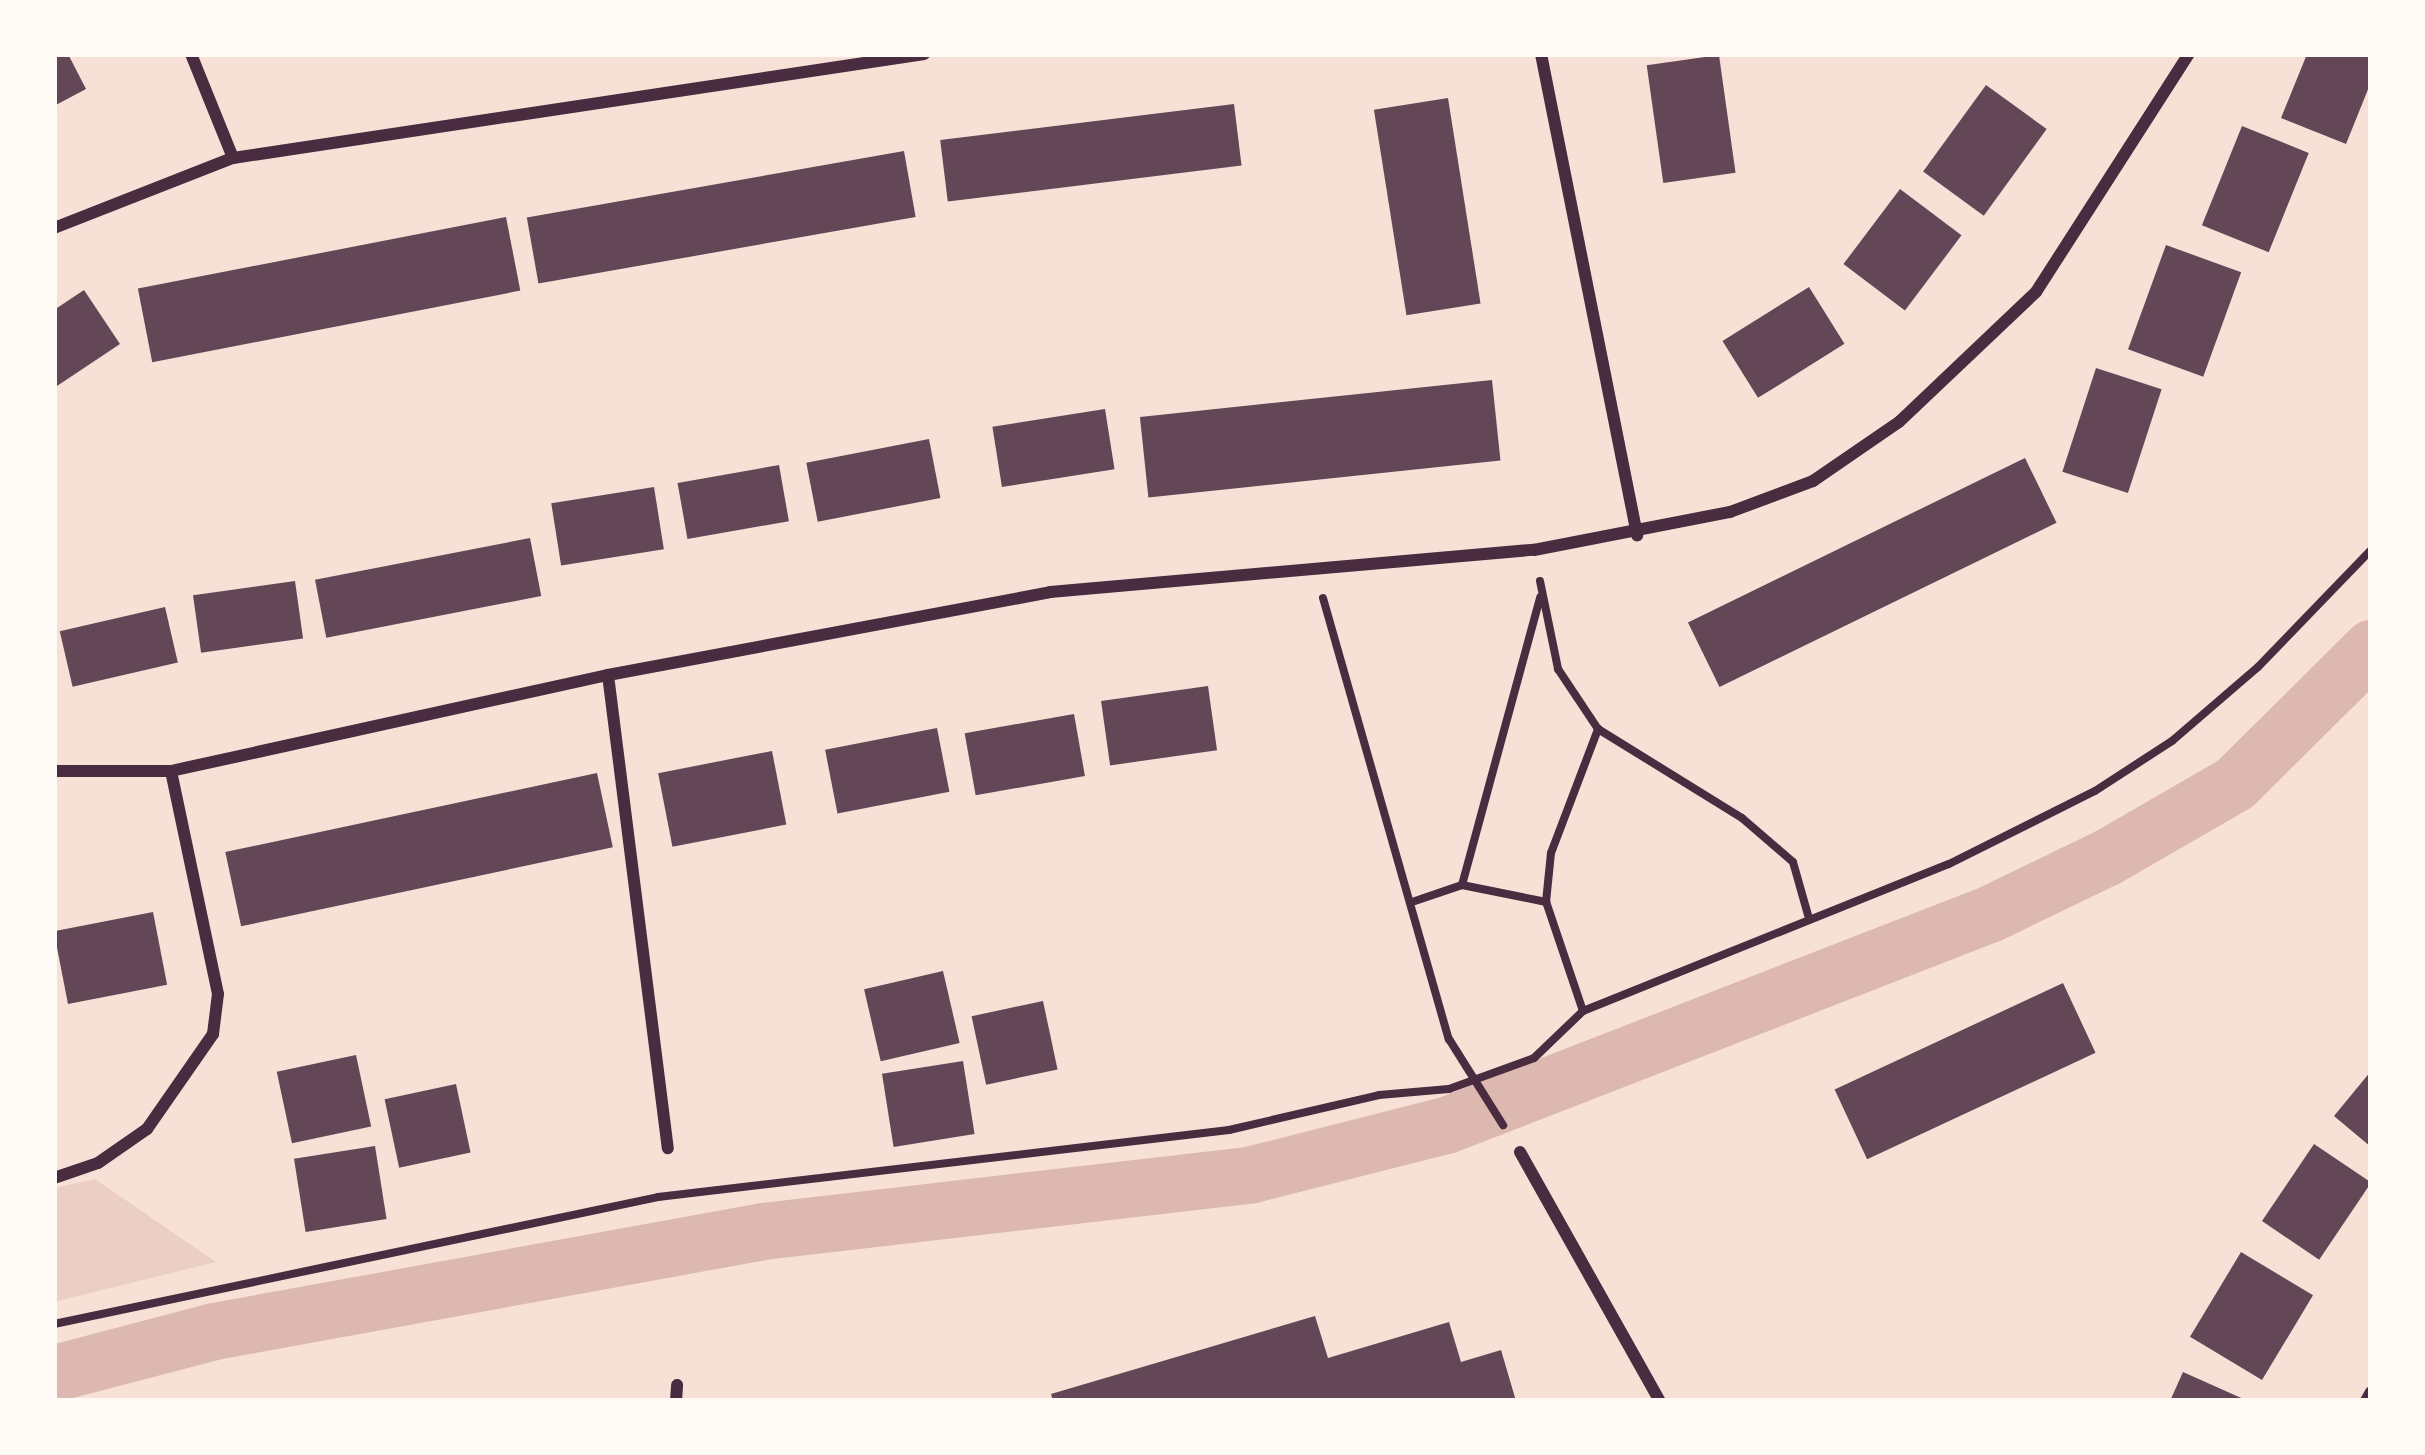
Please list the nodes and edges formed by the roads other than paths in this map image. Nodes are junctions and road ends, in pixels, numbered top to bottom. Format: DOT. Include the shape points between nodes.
graph roads {
  1 [pos="190,54"];
  2 [pos="924,54"];
  3 [pos="1541,54"];
  4 [pos="2188,54"];
  5 [pos="840,60"];
  6 [pos="233,158"];
  7 [pos="54,228"];
  8 [pos="1637,536"];
  9 [pos="608,675"];
  10 [pos="54,771"];
  11 [pos="172,771"];
  12 [pos="668,1148"];
  13 [pos="1520,1152"];
  14 [pos="54,1178"];
  15 [pos="677,1385"];
  16 [pos="2371,1392"];
  17 [pos="676,1401"];
  18 [pos="1660,1401"];
  19 [pos="2366,1401"];
  1 -- 6 [label="street"];
  2 -- 5 [label="street"];
  3 -- 8 [label="street"];
  4 -- 8 [label="street" via="2036,292 1899,422 1813,482"];
  5 -- 6 [label="street"];
  6 -- 7 [label="street"];
  8 -- 9 [label="street" via="1050,592"];
  9 -- 11 [label="street"];
  9 -- 12 [label="street"];
  10 -- 11 [label="street"];
  11 -- 14 [label="street" via="218,994 213,1034 147,1130 98,1163"];
  13 -- 18 [label="street"];
  15 -- 17 [label="street"];
  16 -- 19 [label="street"];
}
